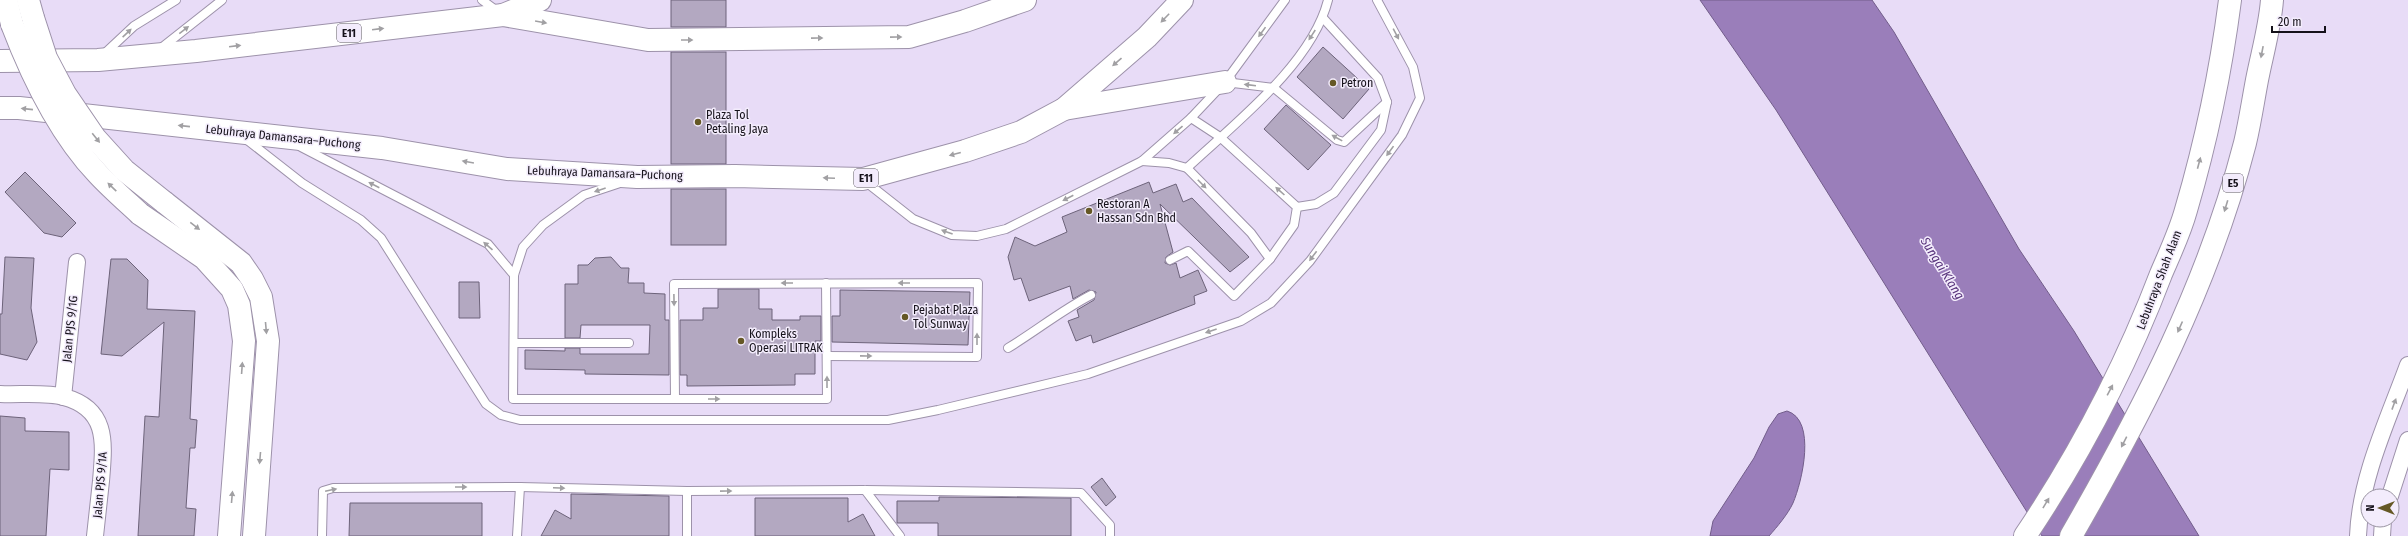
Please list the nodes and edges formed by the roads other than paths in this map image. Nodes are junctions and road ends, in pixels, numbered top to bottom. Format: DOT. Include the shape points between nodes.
graph roads {
  1 [pos="6,0"];
  2 [pos="176,0"];
  3 [pos="222,0"];
  4 [pos="482,0"];
  5 [pos="540,0"];
  6 [pos="1025,0"];
  7 [pos="1182,0"];
  8 [pos="1285,0"];
  9 [pos="1328,0"];
  10 [pos="1377,0"];
  11 [pos="2272,0"];
  12 [pos="2227,7"];
  13 [pos="30,9"];
  14 [pos="503,15"];
  15 [pos="1323,18"];
  16 [pos="153,54"];
  17 [pos="98,60"];
  18 [pos="0,61"];
  19 [pos="1225,82"];
  20 [pos="1274,88"];
  21 [pos="1387,102"];
  22 [pos="0,108"];
  23 [pos="1064,109"];
  24 [pos="1191,118"];
  25 [pos="237,132"];
  26 [pos="282,137"];
  27 [pos="1220,137"];
  28 [pos="1142,161"];
  29 [pos="1187,168"];
  30 [pos="637,177"];
  31 [pos="863,179"];
  32 [pos="1297,207"];
  33 [pos="1270,259"];
  34 [pos="1170,260"];
  35 [pos="77,262"];
  36 [pos="514,275"];
  37 [pos="826,283"];
  38 [pos="1091,295"];
  39 [pos="514,343"];
  40 [pos="629,343"];
  41 [pos="1008,348"];
  42 [pos="826,356"];
  43 [pos="2408,365"];
  44 [pos="0,394"];
  45 [pos="63,397"];
  46 [pos="675,399"];
  47 [pos="2385,429"];
  48 [pos="2408,439"];
  49 [pos="2375,455"];
  50 [pos="2404,466"];
  51 [pos="520,487"];
  52 [pos="2394,488"];
  53 [pos="865,490"];
  54 [pos="687,492"];
  55 [pos="95,536"];
  56 [pos="229,536"];
  57 [pos="254,536"];
  58 [pos="322,536"];
  59 [pos="517,536"];
  60 [pos="687,536"];
  61 [pos="900,536"];
  62 [pos="1110,536"];
  63 [pos="2025,536"];
  64 [pos="2071,536"];
  65 [pos="2358,536"];
  56 -- 1 [label="highway, one-way, bridge" via="244,341 240,306 232,289 204,258 140,214 97,173 49,106 27,62 12,24"];
  17 -- 2 [label="lane, one-way" via="134,26"];
  16 -- 3 [label="lane, one-way"];
  4 -- 14 [label="lane"];
  5 -- 14 [label="highway, E11"];
  14 -- 6 [label="highway, E11, one-way" via="648,40 909,37"];
  7 -- 23 [label="highway, Lebuhraya Damansara–Puchong / E11, one-way" via="1147,37"];
  8 -- 19 [label="lane, one-way"];
  9 -- 15 [label="lane"];
  10 -- 25 [label="lane, one-way" via="1413,67 1420,98 1402,135 1310,261 1272,302 1241,321 1088,374 888,420 520,420 500,415 486,404 381,238 361,220 302,183"];
  11 -- 64 [label="highway, E5, one-way" via="2245,142 2197,290 2167,357 2114,461"];
  63 -- 12 [label="highway, Lebuhraya Shah Alam, one-way" via="2087,434 2139,332 2186,211 2204,143"];
  13 -- 57 [label="highway, one-way, bridge" via="46,58 65,94 95,138 124,170 241,263 261,297 266,318 268,348"];
  16 -- 14 [label="highway, E11, one-way"];
  15 -- 20 [label="lane, one-way"];
  15 -- 21 [label="lane" via="1378,78"];
  16 -- 17 [label="highway, E11"];
  17 -- 18 [label="highway, E11"];
  20 -- 19 [label="lane, one-way"];
  19 -- 23 [label="highway"];
  19 -- 24 [label="lane"];
  21 -- 20 [label="lane, one-way" via="1344,142 1337,140"];
  20 -- 27 [label="lane"];
  21 -- 32 [label="lane" via="1381,130 1334,193 1316,204"];
  25 -- 22 [label="highway, Lebuhraya Damansara–Puchong / E11, one-way"];
  23 -- 31 [label="highway, Lebuhraya Damansara–Puchong / E11, one-way" via="1021,132 966,151"];
  24 -- 27 [label="lane"];
  24 -- 28 [label="lane, one-way"];
  25 -- 26 [label="highway, Lebuhraya Damansara–Puchong / E11"];
  30 -- 26 [label="highway, Lebuhraya Damansara–Puchong / E11, one-way" via="507,169 382,148"];
  36 -- 26 [label="lane, one-way" via="488,244"];
  27 -- 29 [label="lane"];
  32 -- 27 [label="lane, one-way"];
  28 -- 29 [label="lane" via="1169,163"];
  28 -- 31 [label="lane, one-way" via="1006,229 977,236 952,235 913,219"];
  29 -- 33 [label="lane, one-way" via="1251,233"];
  31 -- 30 [label="highway, Lebuhraya Damansara–Puchong / E11, one-way"];
  30 -- 36 [label="lane, one-way" via="584,195 543,225 523,247"];
  32 -- 33 [label="lane" via="1294,225"];
  33 -- 34 [label="lane" via="1234,296 1188,251"];
  35 -- 45 [label="street, Jalan PJS 9/1G"];
  36 -- 39 [label="lane"];
  37 -- 42 [label="lane"];
  42 -- 37 [label="lane, one-way" via="977,357 978,283"];
  37 -- 46 [label="lane, one-way" via="674,284"];
  38 -- 41 [label="lane" via="1072,304 1048,324"];
  39 -- 40 [label="lane"];
  39 -- 46 [label="lane" via="514,399"];
  46 -- 42 [label="lane, one-way" via="827,399"];
  47 -- 43 [label="street, one-way"];
  44 -- 45 [label="street, Jalan PJS 9/1A"];
  45 -- 55 [label="street, Jalan PJS 9/1A" via="82,404 94,415 101,430 104,448"];
  47 -- 48 [label="street"];
  47 -- 49 [label="street"];
  48 -- 50 [label="street"];
  49 -- 50 [label="street"];
  49 -- 65 [label="street" via="2358,518"];
  50 -- 52 [label="street"];
  51 -- 54 [label="lane, one-way"];
  58 -- 51 [label="lane, one-way" via="323,492 333,488"];
  51 -- 59 [label="lane"];
  54 -- 53 [label="lane, one-way"];
  53 -- 61 [label="lane"];
  53 -- 62 [label="lane" via="1081,493 1110,525"];
  54 -- 60 [label="lane"];
}
